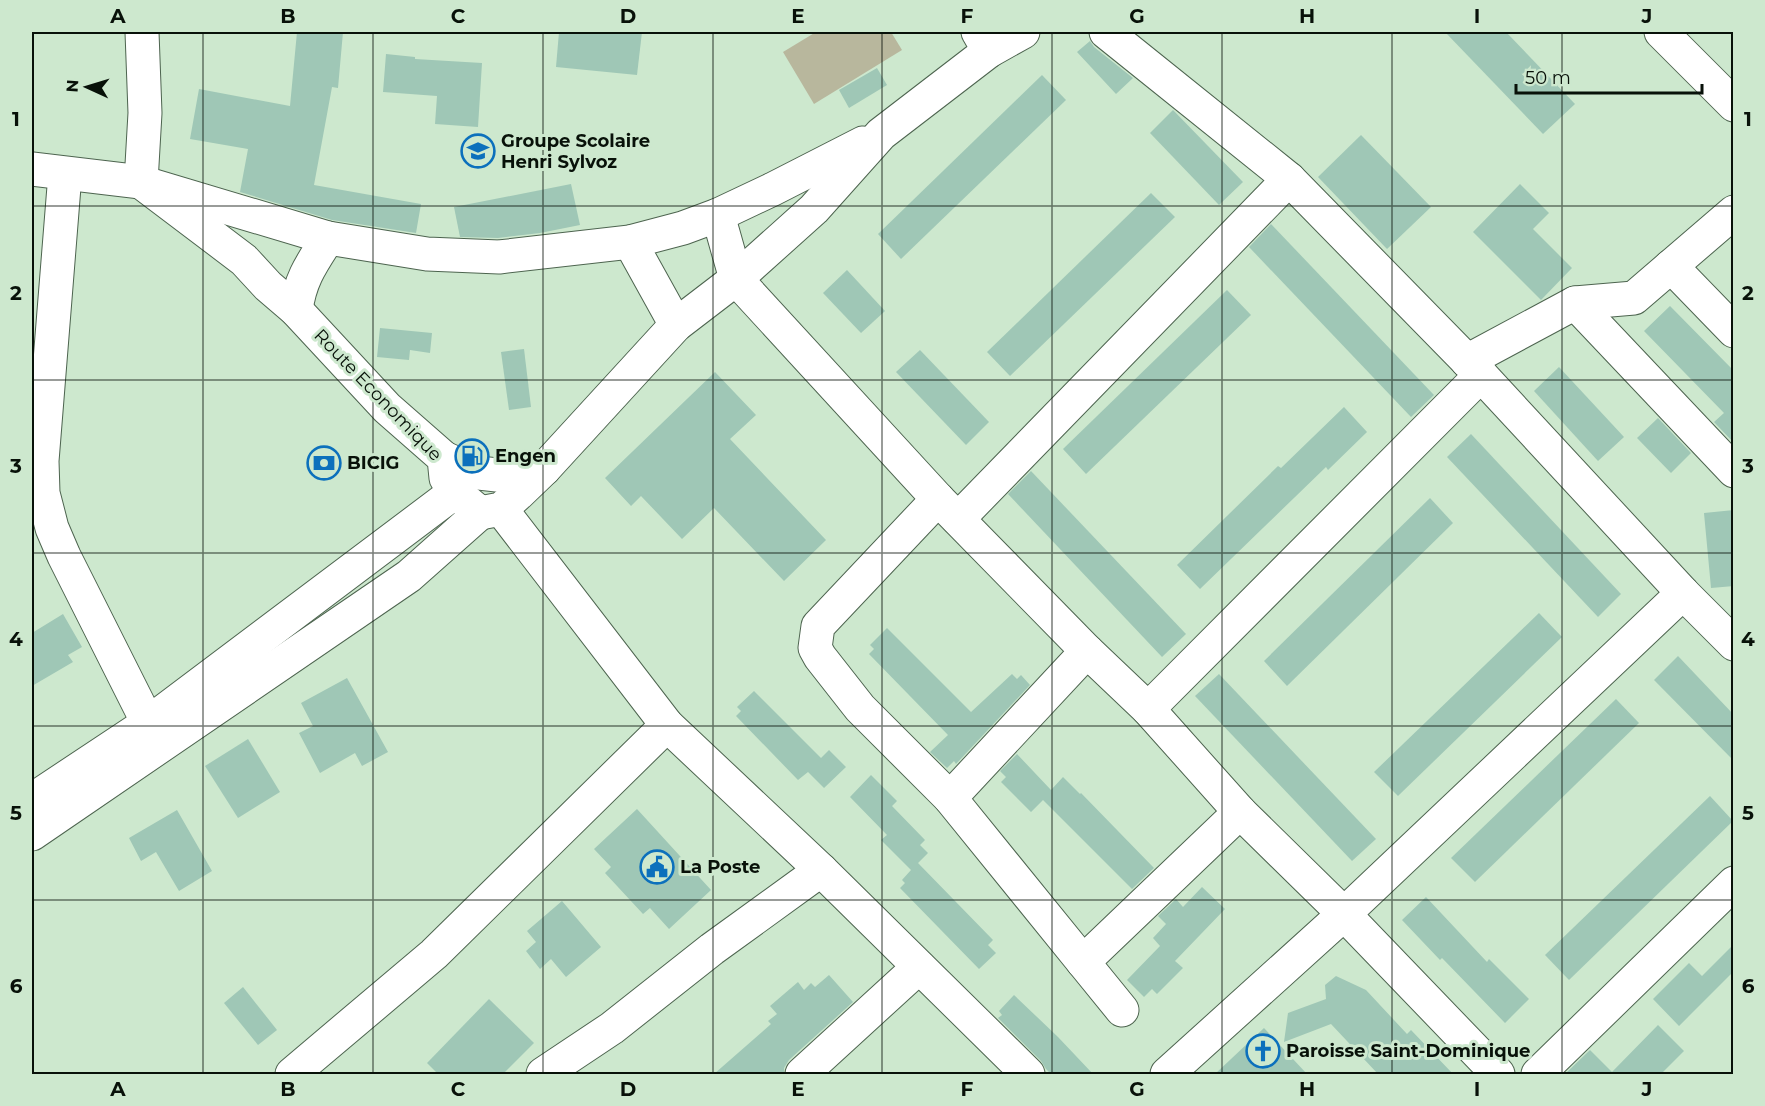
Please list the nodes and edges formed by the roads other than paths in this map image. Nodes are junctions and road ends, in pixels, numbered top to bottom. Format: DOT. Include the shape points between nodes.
graph roads {
  1 [pos="142,32"];
  2 [pos="1023,32"];
  3 [pos="1107,32"];
  4 [pos="1661,32"];
  5 [pos="984,41"];
  6 [pos="1734,105"];
  7 [pos="881,134"];
  8 [pos="32,169"];
  9 [pos="65,174"];
  10 [pos="1289,179"];
  11 [pos="141,182"];
  12 [pos="1734,212"];
  13 [pos="718,215"];
  14 [pos="328,238"];
  15 [pos="630,242"];
  16 [pos="1671,266"];
  17 [pos="736,279"];
  18 [pos="1575,303"];
  19 [pos="296,310"];
  20 [pos="676,325"];
  21 [pos="1734,331"];
  22 [pos="1474,368"];
  23 [pos="444,459"];
  24 [pos="544,469"];
  25 [pos="1734,471"];
  26 [pos="455,492"];
  27 [pos="948,509"];
  28 [pos="491,511"];
  29 [pos="1683,593"];
  30 [pos="1734,644"];
  31 [pos="1087,651"];
  32 [pos="1148,709"];
  33 [pos="148,723"];
  34 [pos="667,725"];
  35 [pos="950,798"];
  36 [pos="32,800"];
  37 [pos="1240,812"];
  38 [pos="32,834"];
  39 [pos="821,870"];
  40 [pos="1734,883"];
  41 [pos="1344,914"];
  42 [pos="1083,962"];
  43 [pos="919,967"];
  44 [pos="1122,1010"];
  45 [pos="292,1074"];
  46 [pos="543,1074"];
  47 [pos="802,1074"];
  48 [pos="1028,1074"];
  49 [pos="1167,1074"];
  50 [pos="1498,1074"];
  51 [pos="1538,1074"];
  1 -- 11 [label="main road" via="145,113"];
  2 -- 5 [label="main road"];
  3 -- 10 [label="main road"];
  4 -- 6 [label="main road"];
  5 -- 7 [label="main road"];
  7 -- 13 [label="main road"];
  7 -- 17 [label="main road" via="814,209"];
  8 -- 9 [label="main road"];
  9 -- 11 [label="main road"];
  9 -- 33 [label="main road" via="42,461 44,493 64,556"];
  10 -- 22 [label="main road"];
  10 -- 27 [label="main road"];
  11 -- 14 [label="main road"];
  11 -- 19 [label="main road, Route Economique" via="244,260"];
  12 -- 16 [label="main road"];
  13 -- 15 [label="main road"];
  13 -- 17 [label="main road"];
  14 -- 15 [label="main road" via="427,254 499,257"];
  14 -- 19 [label="main road" via="303,279"];
  15 -- 20 [label="main road"];
  16 -- 18 [label="main road" via="1634,298"];
  16 -- 21 [label="main road"];
  17 -- 20 [label="main road"];
  17 -- 27 [label="main road"];
  18 -- 22 [label="main road"];
  18 -- 25 [label="main road"];
  19 -- 23 [label="main road, Route Economique" via="387,408"];
  20 -- 24 [label="main road"];
  22 -- 29 [label="main road"];
  22 -- 32 [label="main road"];
  23 -- 24 [label="main road" via="479,473 497,475"];
  23 -- 26 [label="main road, Route Economique" via="446,478"];
  24 -- 28 [label="main road"];
  26 -- 28 [label="main road, Route Economique"];
  26 -- 33 [label="main road"];
  27 -- 31 [label="main road"];
  27 -- 35 [label="main road" via="818,626 815,648 860,708"];
  28 -- 34 [label="main road, Route Economique"];
  28 -- 38 [label="main road" via="400,582"];
  29 -- 30 [label="main road"];
  29 -- 41 [label="main road"];
  31 -- 32 [label="main road"];
  31 -- 35 [label="main road"];
  32 -- 37 [label="main road"];
  33 -- 36 [label="main road"];
  34 -- 39 [label="main road, Route Economique"];
  34 -- 45 [label="main road" via="434,954"];
  35 -- 42 [label="main road"];
  37 -- 41 [label="main road"];
  37 -- 42 [label="main road"];
  39 -- 43 [label="main road, Route Economique"];
  39 -- 46 [label="main road" via="612,1028"];
  40 -- 51 [label="main road"];
  41 -- 49 [label="main road"];
  41 -- 50 [label="main road"];
  42 -- 44 [label="main road"];
  43 -- 47 [label="main road"];
  43 -- 48 [label="main road, Route Economique"];
}
